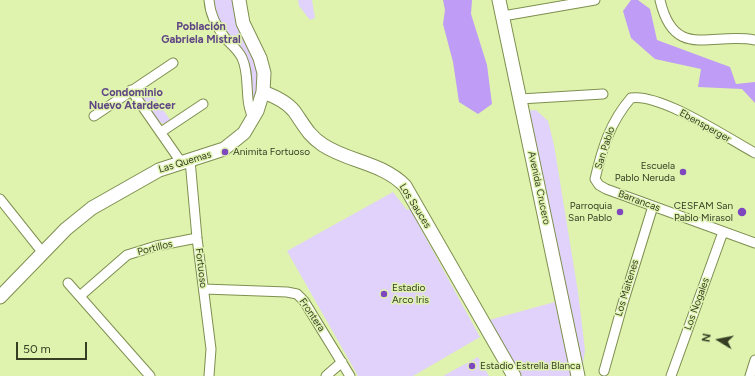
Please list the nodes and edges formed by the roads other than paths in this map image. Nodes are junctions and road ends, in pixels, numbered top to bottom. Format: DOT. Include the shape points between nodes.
graph roads {
  1 [pos="208,0"];
  2 [pos="239,0"];
  3 [pos="499,0"];
  4 [pos="595,0"];
  5 [pos="660,0"];
  6 [pos="502,16"];
  7 [pos="755,40"];
  8 [pos="172,63"];
  9 [pos="131,90"];
  10 [pos="263,92"];
  11 [pos="603,94"];
  12 [pos="631,98"];
  13 [pos="520,99"];
  14 [pos="203,104"];
  15 [pos="94,116"];
  16 [pos="254,119"];
  17 [pos="161,132"];
  18 [pos="755,153"];
  19 [pos="185,161"];
  20 [pos="595,179"];
  21 [pos="0,199"];
  22 [pos="653,206"];
  23 [pos="723,232"];
  24 [pos="197,238"];
  25 [pos="755,243"];
  26 [pos="43,253"];
  27 [pos="68,282"];
  28 [pos="204,289"];
  29 [pos="80,296"];
  30 [pos="0,297"];
  31 [pos="755,360"];
  32 [pos="342,362"];
  33 [pos="604,371"];
  34 [pos="150,376"];
  35 [pos="209,376"];
  36 [pos="326,376"];
  37 [pos="350,376"];
  38 [pos="514,376"];
  39 [pos="578,376"];
  40 [pos="671,376"];
  41 [pos="750,376"];
  1 -- 16 [label="street" via="218,26 242,57 249,110"];
  2 -- 10 [label="main road, Las Quemas" via="243,23 263,66"];
  3 -- 6 [label="main road, Avenida Crucero"];
  4 -- 6 [label="street"];
  5 -- 7 [label="street" via="669,26 684,38"];
  6 -- 13 [label="main road, Avenida Crucero"];
  8 -- 9 [label="street"];
  9 -- 15 [label="street"];
  9 -- 17 [label="street"];
  10 -- 16 [label="main road, Las Quemas"];
  10 -- 38 [label="main road, Los Sauces" via="286,104 305,130 324,146 388,173 405,186"];
  11 -- 13 [label="street"];
  12 -- 18 [label="street, Ebensperger" via="678,110"];
  12 -- 20 [label="street, San Pablo" via="610,128"];
  13 -- 39 [label="main road, Avenida Crucero"];
  14 -- 17 [label="street"];
  16 -- 19 [label="main road, Las Quemas" via="244,133 224,149"];
  17 -- 19 [label="street"];
  19 -- 24 [label="street, Fortuoso"];
  19 -- 26 [label="main road, Las Quemas" via="153,173 97,205 74,222"];
  20 -- 22 [label="street, Barrancas" via="606,189"];
  21 -- 26 [label="street"];
  22 -- 23 [label="street, Barrancas"];
  22 -- 33 [label="street, Los Maitenes"];
  23 -- 25 [label="street, Barrancas"];
  23 -- 40 [label="street, Los Nogales"];
  24 -- 28 [label="street, Fortuoso"];
  24 -- 29 [label="street, Portillos" via="127,255"];
  26 -- 30 [label="main road, Las Quemas"];
  27 -- 29 [label="street"];
  28 -- 32 [label="street, Frontera" via="297,294"];
  28 -- 35 [label="street, Fortuoso" via="211,349"];
  29 -- 34 [label="street"];
  31 -- 41 [label="street"];
  32 -- 36 [label="street"];
  32 -- 37 [label="street, Frontera"];
}
